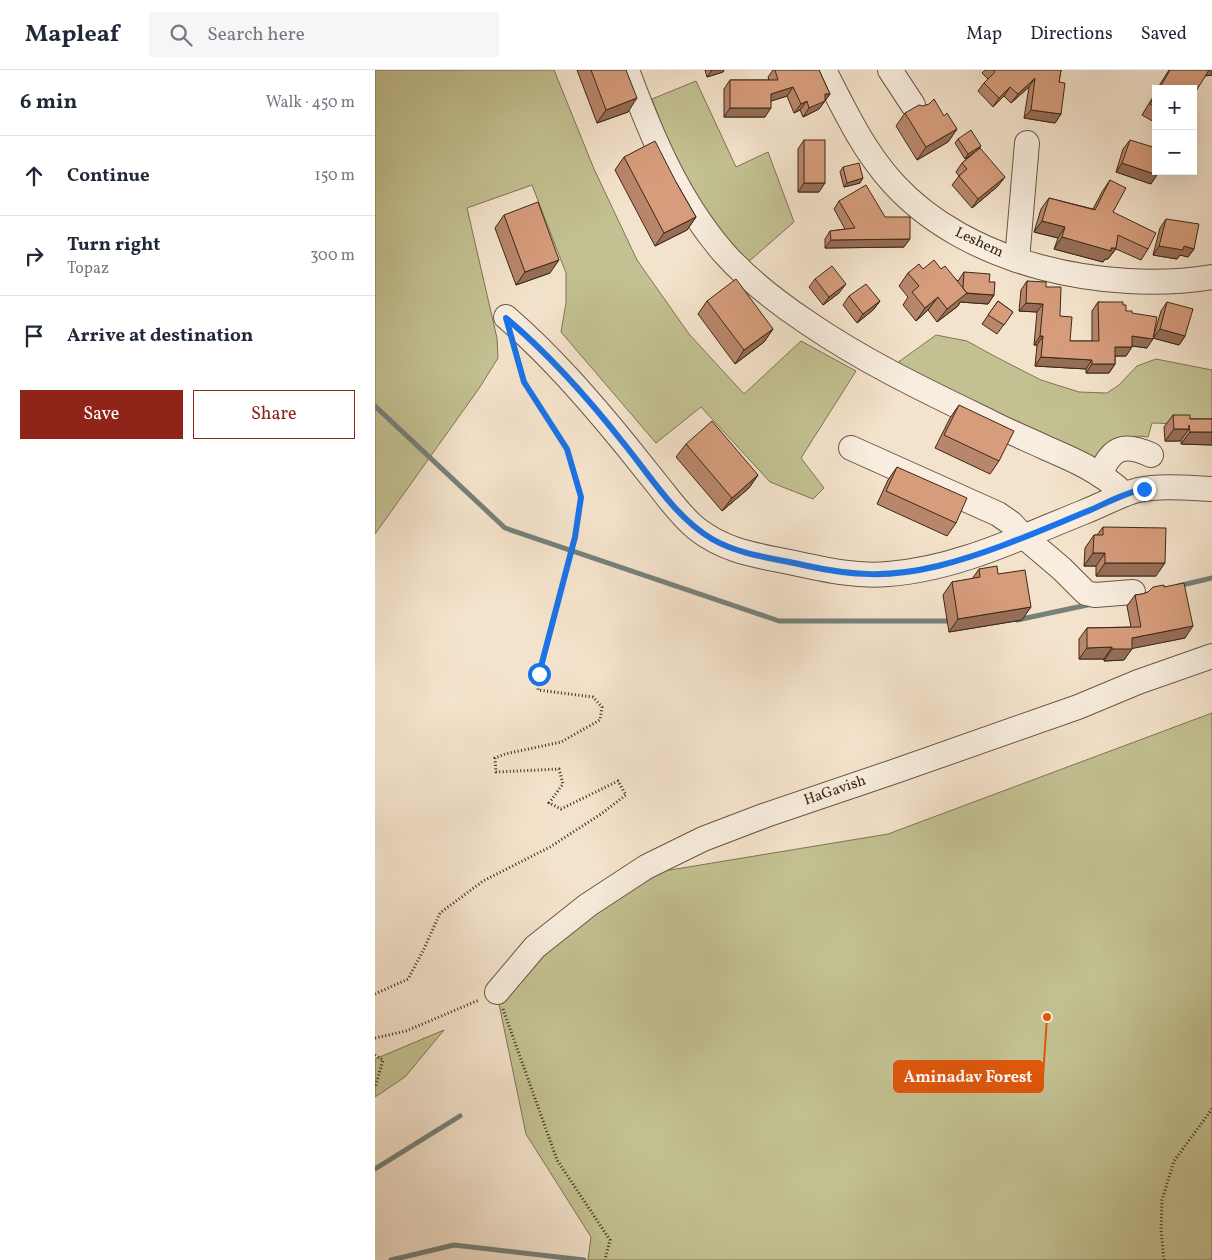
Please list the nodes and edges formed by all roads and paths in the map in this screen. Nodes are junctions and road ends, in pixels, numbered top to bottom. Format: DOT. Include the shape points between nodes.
graph roads {
  1 [pos="627,70"];
  2 [pos="824,70"];
  3 [pos="890,70"];
  4 [pos="913,105"];
  5 [pos="1027,143"];
  6 [pos="1017,260"];
  7 [pos="1212,276"];
  8 [pos="506,318"];
  9 [pos="851,448"];
  10 [pos="1151,455"];
  11 [pos="1100,475"];
  12 [pos="1212,489"];
  13 [pos="1124,494"];
  14 [pos="1023,536"];
  15 [pos="1133,592"];
  16 [pos="1212,656"];
  17 [pos="497,992"];
  18 [pos="375,994"];
  19 [pos="375,1038"];
  20 [pos="375,1055"];
  21 [pos="375,1088"];
  22 [pos="1212,1109"];
  23 [pos="605,1260"];
  24 [pos="1164,1260"];
  1 -- 11 [label="street" via="659,149 687,202 724,253 747,277 825,335 889,372"];
  2 -- 6 [label="street, Leshem" via="868,150 903,193 924,212 961,235"];
  3 -- 4 [label="street"];
  5 -- 6 [label="street"];
  6 -- 7 [label="street, Leshem" via="1054,271 1112,280"];
  8 -- 14 [label="street" via="576,386 681,514 704,534 728,547 755,556 837,572 888,574 954,562"];
  8 -- 18 [label="path" via="524,382 567,449 581,497 575,537 539,674 538,690 593,697 602,707 600,720 561,742 495,758 496,772 559,769 563,784 549,803 561,809 618,781 626,795 551,847 483,881 440,913 408,978"];
  9 -- 14 [label="street" via="998,514"];
  10 -- 11 [label="street" via="1141,450 1121,449 1106,461"];
  11 -- 13 [label="street"];
  12 -- 13 [label="street" via="1153,488"];
  13 -- 14 [label="street"];
  14 -- 15 [label="street" via="1086,593"];
  16 -- 17 [label="street, HaGavish" via="1078,707 703,839 646,867 588,905 535,947"];
  17 -- 19 [label="path" via="406,1031"];
  17 -- 23 [label="path" via="557,1160 610,1240"];
  20 -- 21 [label="path" via="383,1060"];
  22 -- 24 [label="path" via="1174,1161 1162,1200"];
}
